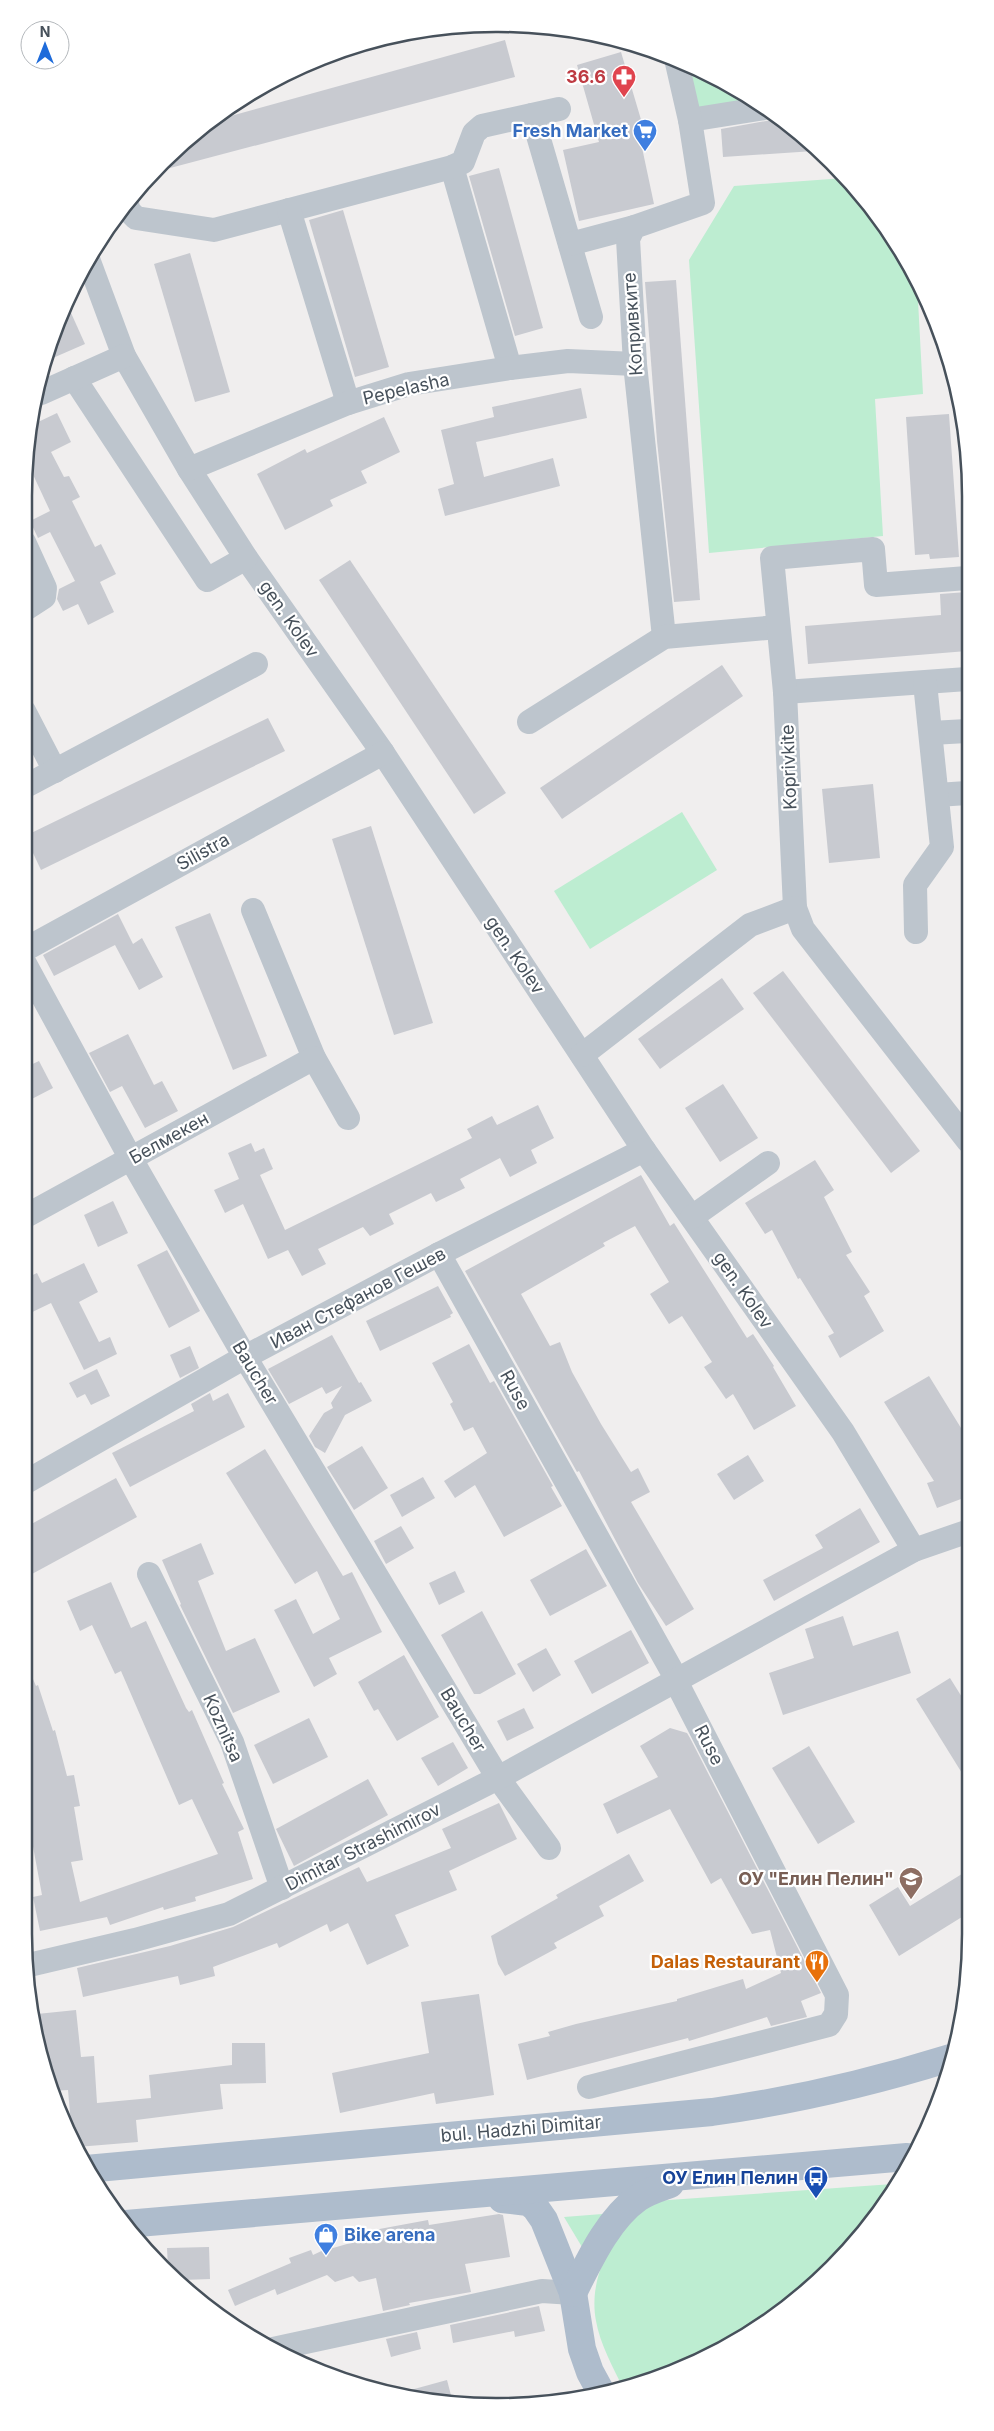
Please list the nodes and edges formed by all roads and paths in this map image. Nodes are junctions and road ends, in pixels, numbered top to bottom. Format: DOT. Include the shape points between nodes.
graph roads {
  1 [pos="678,70"];
  2 [pos="559,109"];
  3 [pos="753,110"];
  4 [pos="532,115"];
  5 [pos="690,120"];
  6 [pos="452,167"];
  7 [pos="289,210"];
  8 [pos="130,212"];
  9 [pos="634,227"];
  10 [pos="570,244"];
  11 [pos="98,260"];
  12 [pos="92,270"];
  13 [pos="591,317"];
  14 [pos="115,329"];
  15 [pos="124,356"];
  16 [pos="635,364"];
  17 [pos="510,368"];
  18 [pos="74,378"];
  19 [pos="45,391"];
  20 [pos="348,402"];
  21 [pos="189,469"];
  22 [pos="246,558"];
  23 [pos="32,560"];
  24 [pos="962,578"];
  25 [pos="32,605"];
  26 [pos="778,627"];
  27 [pos="664,637"];
  28 [pos="256,664"];
  29 [pos="962,679"];
  30 [pos="925,683"];
  31 [pos="785,692"];
  32 [pos="529,722"];
  33 [pos="32,727"];
  34 [pos="962,731"];
  35 [pos="931,733"];
  36 [pos="382,753"];
  37 [pos="55,771"];
  38 [pos="32,783"];
  39 [pos="962,793"];
  40 [pos="937,794"];
  41 [pos="795,908"];
  42 [pos="253,910"];
  43 [pos="916,932"];
  44 [pos="32,946"];
  45 [pos="32,977"];
  46 [pos="582,1055"];
  47 [pos="314,1058"];
  48 [pos="348,1118"];
  49 [pos="962,1133"];
  50 [pos="644,1150"];
  51 [pos="131,1159"];
  52 [pos="768,1163"];
  53 [pos="32,1212"];
  54 [pos="692,1217"];
  55 [pos="439,1254"];
  56 [pos="245,1357"];
  57 [pos="32,1478"];
  58 [pos="962,1533"];
  59 [pos="914,1550"];
  60 [pos="148,1574"];
  61 [pos="677,1680"];
  62 [pos="498,1778"];
  63 [pos="549,1848"];
  64 [pos="282,1888"];
  65 [pos="33,1964"];
  66 [pos="944,2060"];
  67 [pos="589,2088"];
  68 [pos="904,2157"];
  69 [pos="96,2167"];
  70 [pos="705,2174"];
  71 [pos="458,2196"];
  72 [pos="134,2223"];
  73 [pos="573,2293"];
  74 [pos="285,2347"];
  75 [pos="599,2387"];
  1 -- 5 [label="street"];
  2 -- 4 [label="street"];
  3 -- 5 [label="street"];
  4 -- 6 [label="street" via="482,126 474,133 463,162"];
  4 -- 10 [label="street"];
  5 -- 9 [label="street" via="703,203"];
  6 -- 7 [label="street"];
  6 -- 17 [label="street"];
  7 -- 8 [label="street" via="214,230 136,218"];
  7 -- 20 [label="street"];
  9 -- 10 [label="street"];
  9 -- 16 [label="street, Копривките" via="628,239"];
  10 -- 13 [label="street"];
  11 -- 14 [label="street"];
  12 -- 14 [label="street"];
  14 -- 15 [label="street, gen. Kolev"];
  15 -- 18 [label="street"];
  15 -- 21 [label="street, gen. Kolev"];
  16 -- 17 [label="street, Pepelasha" via="568,362"];
  16 -- 27 [label="street, Копривките"];
  17 -- 20 [label="street, Pepelasha" via="409,384"];
  18 -- 19 [label="street"];
  18 -- 22 [label="street" via="207,580"];
  20 -- 21 [label="street, Pepelasha"];
  21 -- 22 [label="street, gen. Kolev"];
  22 -- 36 [label="street, gen. Kolev"];
  23 -- 25 [label="street" via="45,588 44,597"];
  24 -- 26 [label="street, Koprivkite" via="876,585 873,549 772,558"];
  26 -- 27 [label="street"];
  26 -- 31 [label="street, Koprivkite"];
  27 -- 32 [label="street"];
  28 -- 37 [label="street"];
  29 -- 30 [label="street"];
  30 -- 31 [label="street"];
  30 -- 35 [label="street"];
  31 -- 41 [label="street, Koprivkite"];
  33 -- 37 [label="street"];
  34 -- 35 [label="street"];
  35 -- 40 [label="street"];
  36 -- 44 [label="street, Silistra"];
  36 -- 46 [label="street, gen. Kolev"];
  37 -- 38 [label="street"];
  39 -- 40 [label="street"];
  40 -- 43 [label="street" via="942,847 915,885"];
  41 -- 46 [label="street" via="750,925"];
  41 -- 49 [label="street, Koprivkite" via="803,929"];
  42 -- 47 [label="street"];
  45 -- 51 [label="street, Baucher"];
  46 -- 50 [label="street, gen. Kolev"];
  47 -- 48 [label="street"];
  47 -- 51 [label="street, Белмекен"];
  50 -- 54 [label="street, gen. Kolev"];
  50 -- 55 [label="street, Иван Стефанов Гешев"];
  51 -- 53 [label="street, Белмекен"];
  51 -- 56 [label="street, Baucher"];
  52 -- 54 [label="street"];
  54 -- 59 [label="street, gen. Kolev" via="843,1432"];
  55 -- 56 [label="street, Иван Стефанов Гешев"];
  55 -- 61 [label="street, Ruse"];
  56 -- 57 [label="street, Иван Стефанов Гешев"];
  56 -- 62 [label="street, Baucher"];
  58 -- 59 [label="street, Dimitar Strashimirov"];
  59 -- 61 [label="street, Dimitar Strashimirov"];
  60 -- 64 [label="street, Koznitsa" via="232,1742"];
  61 -- 62 [label="street, Dimitar Strashimirov"];
  61 -- 67 [label="street, Ruse" via="837,1995 836,2014 829,2025"];
  62 -- 63 [label="street, Baucher"];
  62 -- 64 [label="street, Dimitar Strashimirov"];
  64 -- 65 [label="street, Dimitar Strashimirov" via="230,1914"];
  66 -- 69 [label="main road, bul. Hadzhi Dimitar" via="791,2098 712,2112"];
  68 -- 70 [label="main road"];
  70 -- 71 [label="main road"];
  70 -- 73 [label="main road" via="651,2190 637,2198 609,2229"];
  71 -- 72 [label="main road"];
  71 -- 73 [label="main road" via="517,2200 535,2207 544,2220"];
  73 -- 74 [label="street" via="542,2291"];
  73 -- 75 [label="main road" via="582,2349"];
}
